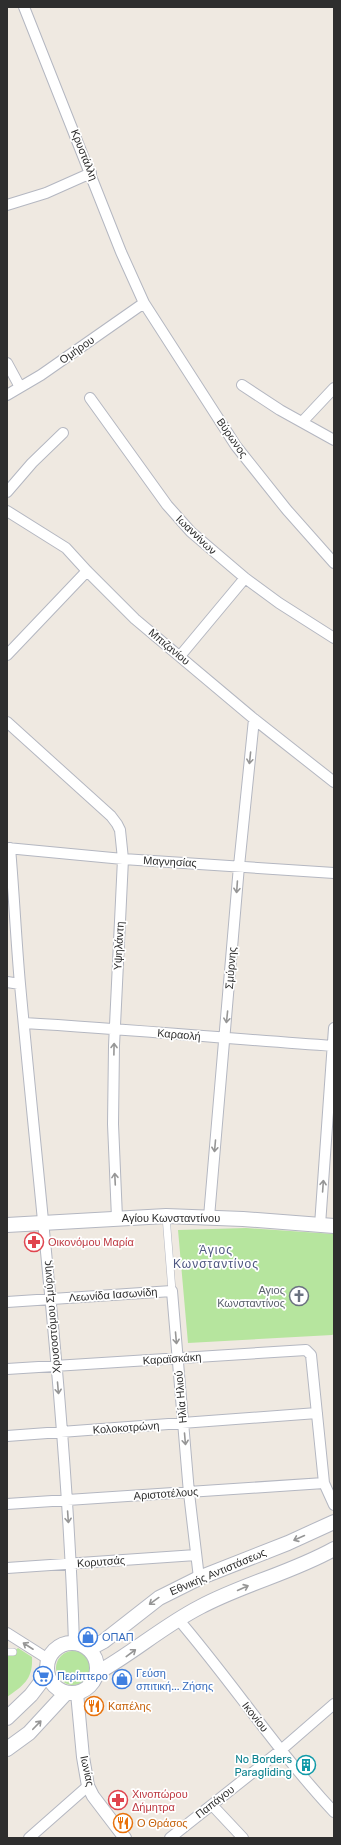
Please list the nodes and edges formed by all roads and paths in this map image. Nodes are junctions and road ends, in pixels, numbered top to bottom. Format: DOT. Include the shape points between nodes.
graph roads {
  1 [pos="24,7"];
  2 [pos="91,173"];
  3 [pos="7,205"];
  4 [pos="144,303"];
  5 [pos="7,364"];
  6 [pos="242,385"];
  7 [pos="20,387"];
  8 [pos="334,388"];
  9 [pos="7,395"];
  10 [pos="90,398"];
  11 [pos="303,421"];
  12 [pos="63,433"];
  13 [pos="334,440"];
  14 [pos="7,492"];
  15 [pos="7,512"];
  16 [pos="334,563"];
  17 [pos="87,571"];
  18 [pos="245,578"];
  19 [pos="334,638"];
  20 [pos="7,655"];
  21 [pos="180,656"];
  22 [pos="254,719"];
  23 [pos="7,722"];
  24 [pos="334,782"];
  25 [pos="9,848"];
  26 [pos="123,859"];
  27 [pos="239,866"];
  28 [pos="334,873"];
  29 [pos="7,982"];
  30 [pos="20,984"];
  31 [pos="24,1024"];
  32 [pos="114,1028"];
  33 [pos="334,1028"];
  34 [pos="225,1039"];
  35 [pos="333,1046"];
  36 [pos="166,1216"];
  37 [pos="209,1217"];
  38 [pos="117,1218"];
  39 [pos="44,1223"];
  40 [pos="7,1225"];
  41 [pos="327,1226"];
  42 [pos="172,1291"];
  43 [pos="51,1299"];
  44 [pos="7,1302"];
  45 [pos="178,1359"];
  46 [pos="56,1366"];
  47 [pos="7,1369"];
  48 [pos="317,1413"];
  49 [pos="183,1424"];
  50 [pos="61,1433"];
  51 [pos="7,1436"];
  52 [pos="324,1483"];
  53 [pos="189,1493"];
  54 [pos="67,1501"];
  55 [pos="7,1504"];
  56 [pos="334,1505"];
  57 [pos="334,1522"];
  58 [pos="334,1550"];
  59 [pos="196,1555"];
  60 [pos="72,1564"];
  61 [pos="7,1568"];
  62 [pos="199,1578"];
  63 [pos="178,1619"];
  64 [pos="7,1633"];
  65 [pos="74,1643"];
  66 [pos="89,1649"];
  67 [pos="48,1659"];
  68 [pos="97,1673"];
  69 [pos="47,1674"];
  70 [pos="71,1693"];
  71 [pos="334,1704"];
  72 [pos="7,1718"];
  73 [pos="7,1749"];
  74 [pos="281,1750"];
  75 [pos="88,1786"];
  76 [pos="212,1805"];
  77 [pos="334,1812"];
  78 [pos="29,1838"];
  79 [pos="125,1838"];
  80 [pos="170,1838"];
  81 [pos="243,1838"];
  1 -- 2 [label="street, Κρυστάλλη"];
  2 -- 3 [label="street" via="46,193"];
  2 -- 4 [label="street, Κρυστάλλη" via="121,252"];
  4 -- 7 [label="street, Ομήρου"];
  4 -- 16 [label="street, Βύρωνος" via="236,446"];
  5 -- 7 [label="street"];
  6 -- 11 [label="street" via="280,410"];
  7 -- 9 [label="street, Ομήρου"];
  8 -- 11 [label="street"];
  10 -- 18 [label="street, Ιωαννίνων" via="175,515"];
  11 -- 13 [label="street"];
  12 -- 14 [label="street"];
  15 -- 17 [label="street, Μπιζανίου" via="66,548"];
  17 -- 20 [label="street"];
  17 -- 21 [label="street, Μπιζανίου" via="135,618"];
  18 -- 19 [label="street, Ιωαννίνων"];
  18 -- 21 [label="street"];
  21 -- 22 [label="street, Μπιζανίου"];
  22 -- 24 [label="street, Μπιζανίου"];
  22 -- 27 [label="street, Σμύρνης, one-way"];
  23 -- 26 [label="street, Υψηλάντη" via="117,824 122,841"];
  25 -- 26 [label="street, Μαγνησίας"];
  25 -- 30 [label="street, Χρυσοστόμου Σμύρνης"];
  26 -- 27 [label="street, Μαγνησίας"];
  26 -- 32 [label="street, Υψηλάντη"];
  27 -- 28 [label="street, Μαγνησίας"];
  27 -- 34 [label="street, Σμύρνης, one-way"];
  29 -- 30 [label="street"];
  30 -- 31 [label="street, Χρυσοστόμου Σμύρνης"];
  31 -- 32 [label="street, Καραολή"];
  31 -- 39 [label="street, Χρυσοστόμου Σμύρνης"];
  32 -- 34 [label="street, Καραολή"];
  38 -- 32 [label="street, Υψηλάντη, one-way" via="113,1131"];
  33 -- 35 [label="street"];
  34 -- 35 [label="street, Καραολή"];
  34 -- 37 [label="street, Σμύρνης, one-way"];
  41 -- 35 [label="street, one-way"];
  36 -- 37 [label="main road, Αγίου Κωνσταντίνου"];
  36 -- 38 [label="main road, Αγίου Κωνσταντίνου"];
  36 -- 42 [label="street, Ηλία Ηλιού"];
  37 -- 41 [label="main road, Αγίου Κωνσταντίνου"];
  38 -- 39 [label="main road, Αγίου Κωνσταντίνου"];
  39 -- 40 [label="main road, Αγίου Κωνσταντίνου"];
  39 -- 43 [label="street, Χρυσοστόμου Σμύρνης"];
  42 -- 43 [label="street, Λεωνίδα Ιασωνίδη"];
  42 -- 45 [label="street, Ηλία Ηλιού, one-way"];
  43 -- 44 [label="street, Λεωνίδα Ιασωνίδη"];
  43 -- 46 [label="street, Χρυσοστόμου Σμύρνης"];
  45 -- 46 [label="street, Καραϊσκάκη"];
  45 -- 48 [label="street, Καραϊσκάκη" via="306,1350 311,1355"];
  45 -- 49 [label="street, Ηλία Ηλιού"];
  46 -- 47 [label="street, Καραϊσκάκη"];
  46 -- 50 [label="street, Χρυσοστόμου Σμύρνης, one-way"];
  48 -- 49 [label="street, Κολοκοτρώνη"];
  48 -- 52 [label="street"];
  49 -- 50 [label="street, Κολοκοτρώνη"];
  49 -- 53 [label="street, Ηλία Ηλιού, one-way"];
  50 -- 51 [label="street, Κολοκοτρώνη"];
  50 -- 54 [label="street, Χρυσοστόμου Σμύρνης"];
  52 -- 53 [label="street, Αριστοτέλους"];
  52 -- 56 [label="street"];
  53 -- 54 [label="street, Αριστοτέλους"];
  53 -- 59 [label="street, Ηλία Ηλιού"];
  54 -- 55 [label="street, Αριστοτέλους"];
  54 -- 60 [label="street, Χρυσοστόμου Σμύρνης, one-way"];
  57 -- 62 [label="main road, Εθνικής Αντιστάσεως, one-way"];
  63 -- 58 [label="main road, one-way" via="201,1606"];
  59 -- 60 [label="street, Κορυτσάς"];
  59 -- 62 [label="street, Ηλία Ηλιού"];
  60 -- 61 [label="street, Κορυτσάς"];
  60 -- 65 [label="street, Χρυσοστόμου Σμύρνης"];
  62 -- 66 [label="main road, Εθνικής Αντιστάσεως, one-way" via="159,1598 104,1641"];
  68 -- 63 [label="main road, one-way" via="124,1658"];
  63 -- 74 [label="street, Ικονίου"];
  67 -- 64 [label="street, one-way"];
  65 -- 66 [label="main road" via="82,1644"];
  65 -- 67 [label="main road" via="56,1648"];
  66 -- 68 [label="main road" via="97,1662"];
  67 -- 69 [label="main road"];
  68 -- 70 [label="main road" via="92,1684 83,1692"];
  69 -- 70 [label="main road" via="55,1687"];
  69 -- 72 [label="main road" via="31,1695"];
  73 -- 70 [label="main road, one-way" via="29,1734"];
  70 -- 75 [label="street, Ιωνίας"];
  71 -- 74 [label="street, Παπάγου"];
  74 -- 76 [label="street, Παπάγου"];
  74 -- 77 [label="street, Ικονίου"];
  75 -- 78 [label="street"];
  75 -- 79 [label="street, Ιωνίας"];
  76 -- 80 [label="street, Παπάγου"];
  76 -- 81 [label="street"];
}
